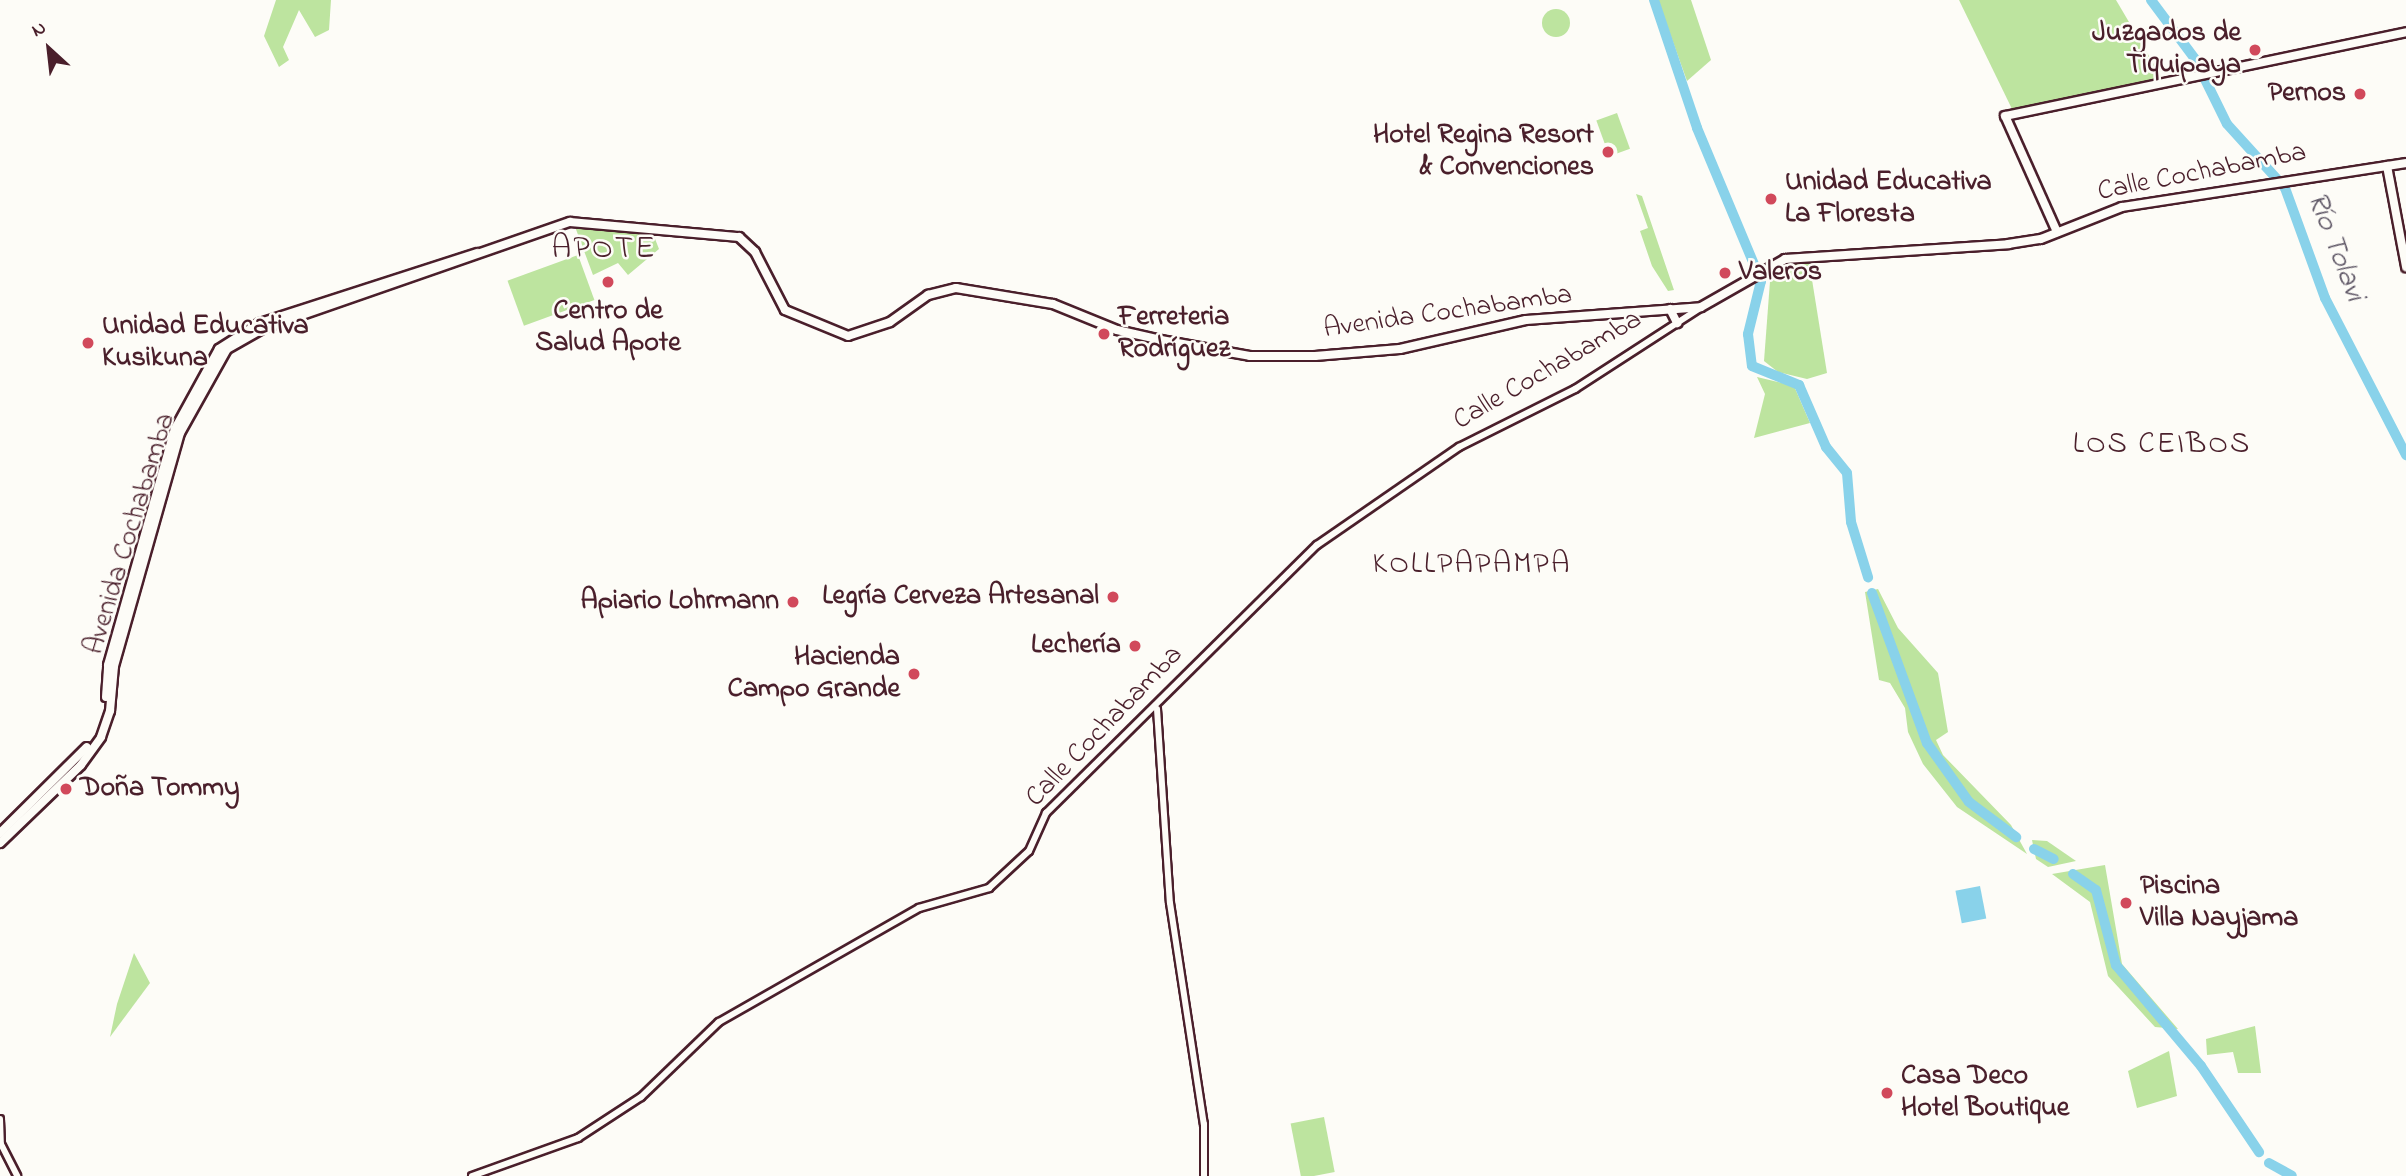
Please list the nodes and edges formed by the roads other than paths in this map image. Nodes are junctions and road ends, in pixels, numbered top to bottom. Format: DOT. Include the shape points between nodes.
graph roads {
  1 [pos="2406,32"];
  2 [pos="2406,163"];
  3 [pos="2387,166"];
  4 [pos="2057,232"];
  5 [pos="2405,267"];
  6 [pos="423,271"];
  7 [pos="1701,307"];
  8 [pos="1670,309"];
  9 [pos="1677,323"];
  10 [pos="1157,709"];
  11 [pos="0,833"];
  12 [pos="0,843"];
  13 [pos="0,1118"];
  14 [pos="17,1176"];
  15 [pos="472,1176"];
  16 [pos="1204,1176"];
  1 -- 4 [label="main road" via="2005,116"];
  2 -- 3 [label="main road, Calle Cochabamba"];
  3 -- 4 [label="main road, Calle Cochabamba" via="2122,207"];
  3 -- 5 [label="main road"];
  4 -- 7 [label="main road, Calle Cochabamba" via="2008,244 1819,253 1759,269"];
  6 -- 8 [label="main road, Avenida Cochabamba" via="576,222 732,235 755,252 785,310 848,336 890,322 928,295 956,288 1053,304 1117,330 1251,356 1400,349 1526,320"];
  6 -- 11 [label="main road, Avenida Cochabamba" via="260,323 212,357 175,429 108,665 106,710 96,734 76,762"];
  6 -- 12 [label="main road, Avenida Cochabamba" via="252,333 219,359 180,433 114,666 110,711 101,737 81,765"];
  7 -- 8 [label="main road, Avenida Cochabamba"];
  7 -- 9 [label="street, Calle Cochabamba"];
  8 -- 9 [label="main road"];
  9 -- 10 [label="street, Calle Cochabamba" via="1575,389 1459,447 1317,545"];
  10 -- 15 [label="street, Calle Cochabamba" via="1046,813 1023,859 989,888 919,908 719,1022 641,1097 578,1138"];
  10 -- 16 [label="street" via="1170,903 1204,1124"];
  13 -- 14 [label="street" via="1,1144"];
}
